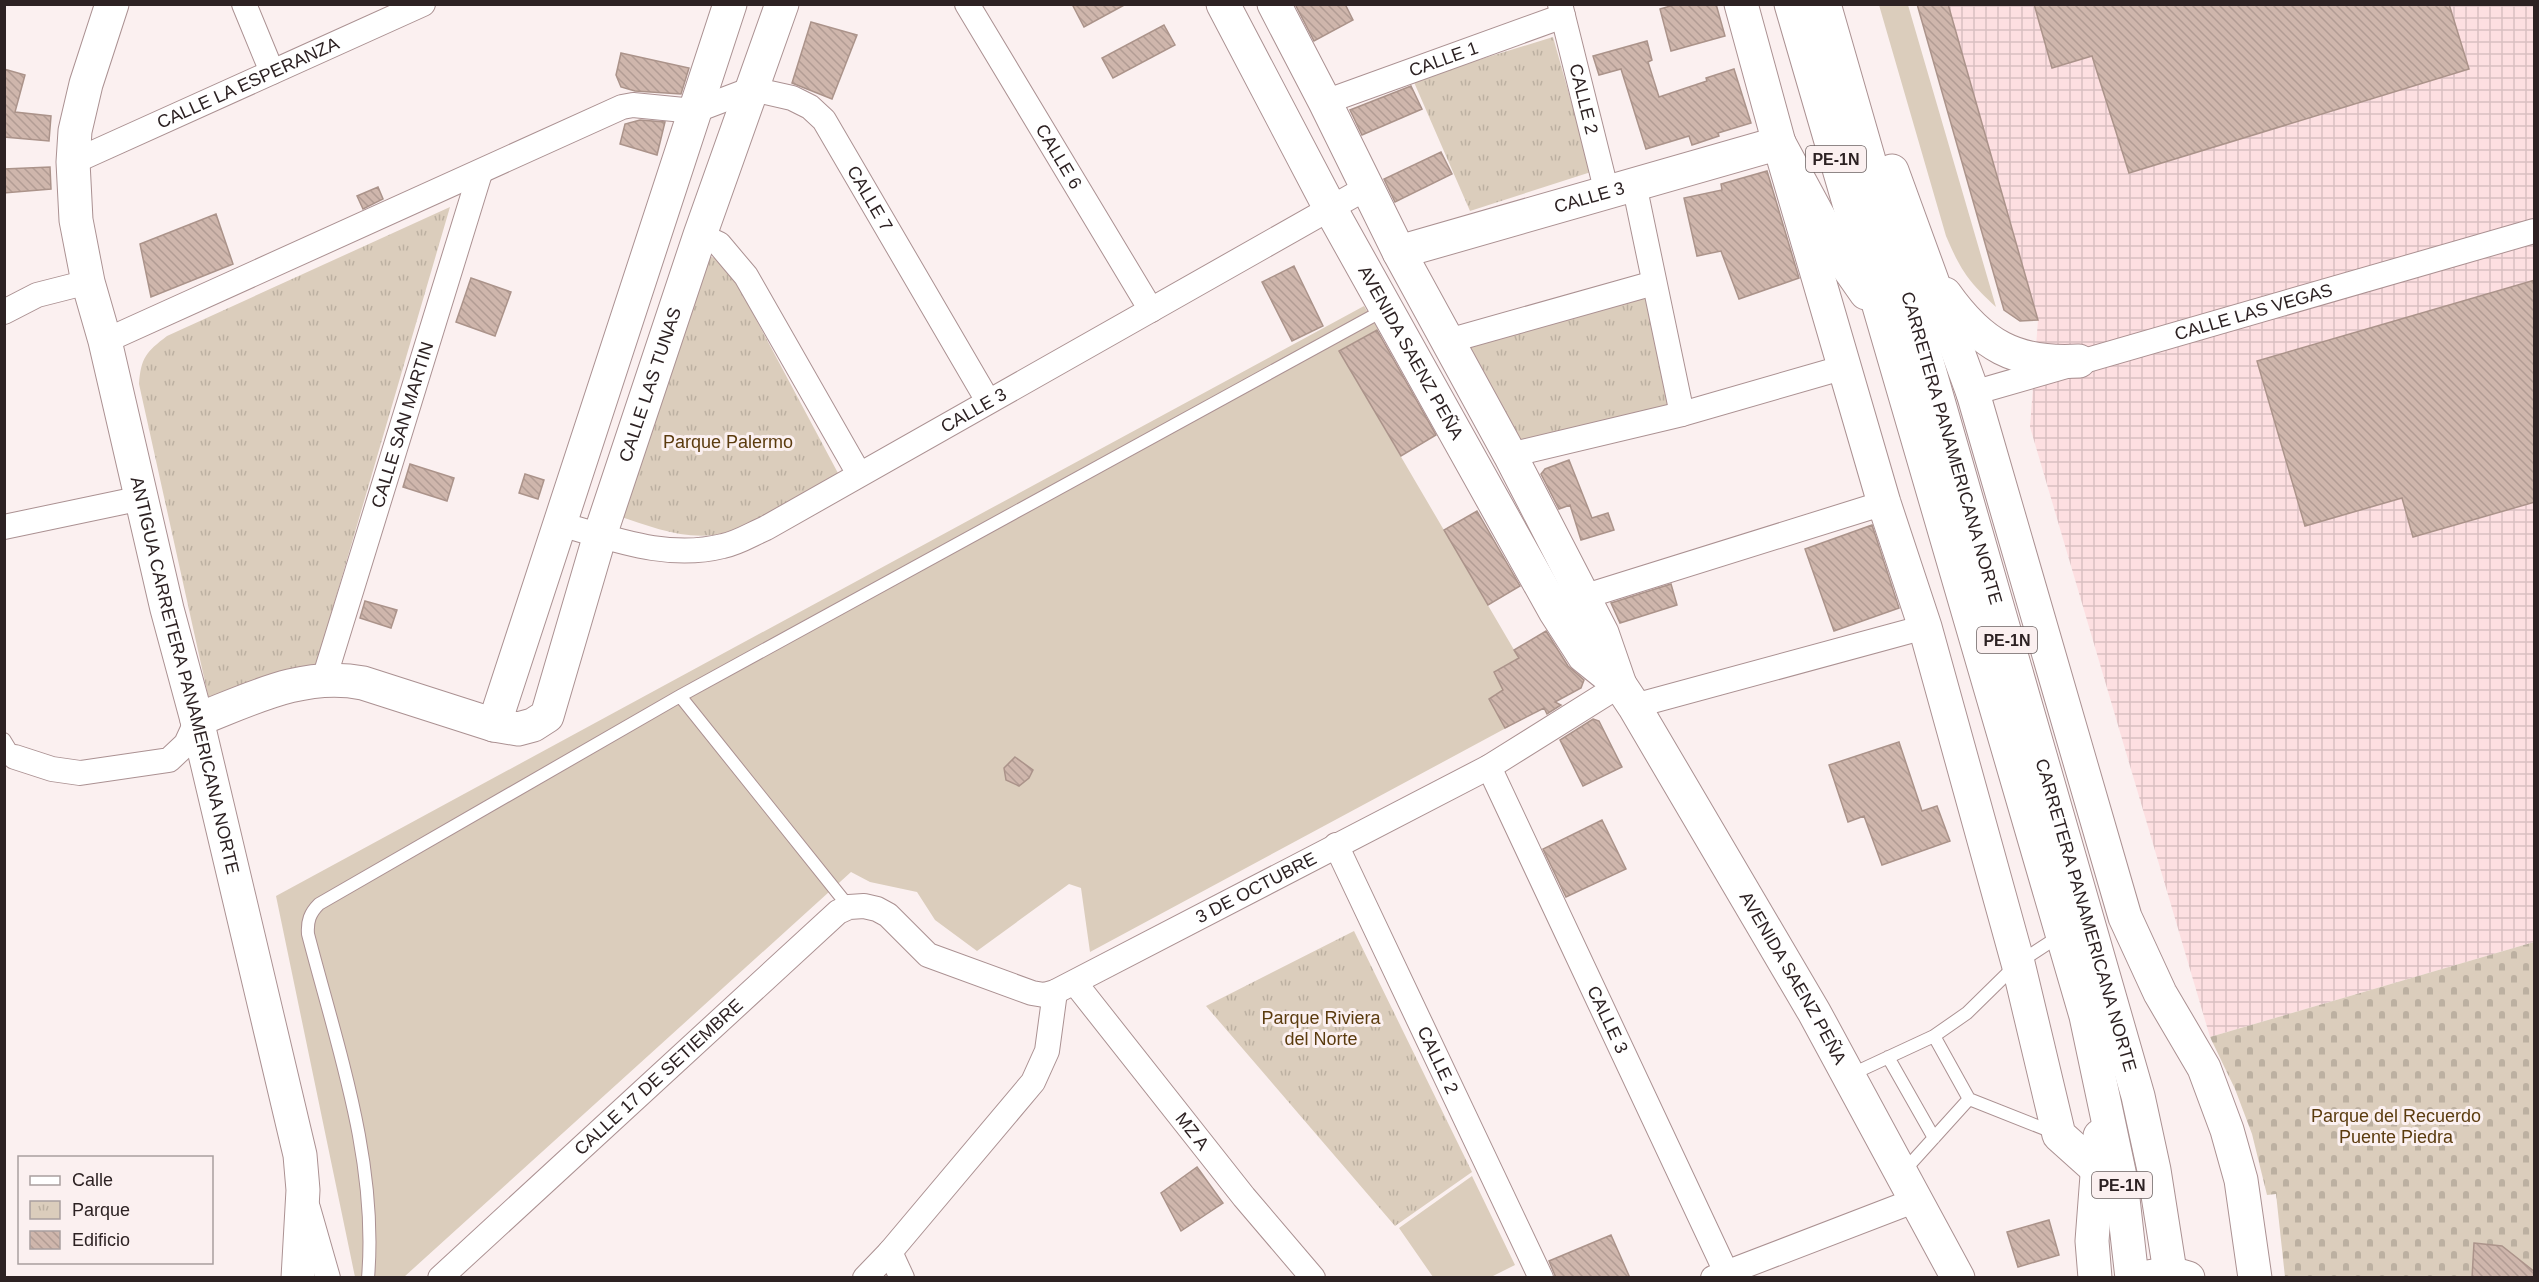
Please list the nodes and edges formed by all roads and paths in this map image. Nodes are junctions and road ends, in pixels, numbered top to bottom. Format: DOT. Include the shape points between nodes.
graph roads {
  1 [pos="112,4"];
  2 [pos="244,4"];
  3 [pos="423,4"];
  4 [pos="730,4"];
  5 [pos="782,4"];
  6 [pos="967,4"];
  7 [pos="1223,4"];
  8 [pos="1274,4"];
  9 [pos="1741,4"];
  10 [pos="1791,4"];
  11 [pos="1824,8"];
  12 [pos="1561,10"];
  13 [pos="272,72"];
  14 [pos="752,89"];
  15 [pos="1325,102"];
  16 [pos="694,111"];
  17 [pos="1779,143"];
  18 [pos="73,162"];
  19 [pos="480,173"];
  20 [pos="1368,187"];
  21 [pos="1621,189"];
  22 [pos="1330,208"];
  23 [pos="2535,231"];
  24 [pos="700,235"];
  25 [pos="1400,252"];
  26 [pos="1928,267"];
  27 [pos="88,282"];
  28 [pos="1654,283"];
  29 [pos="1387,308"];
  30 [pos="1151,310"];
  31 [pos="4,312"];
  32 [pos="1881,314"];
  33 [pos="105,341"];
  34 [pos="1448,341"];
  35 [pos="2079,361"];
  36 [pos="1845,367"];
  37 [pos="1973,393"];
  38 [pos="988,401"];
  39 [pos="1682,414"];
  40 [pos="1510,455"];
  41 [pos="859,474"];
  42 [pos="142,498"];
  43 [pos="1884,503"];
  44 [pos="560,524"];
  45 [pos="4,527"];
  46 [pos="600,535"];
  47 [pos="1583,597"];
  48 [pos="1925,627"];
  49 [pos="324,679"];
  50 [pos="1627,695"];
  51 [pos="680,696"];
  52 [pos="197,720"];
  53 [pos="494,725"];
  54 [pos="10,748"];
  55 [pos="1489,767"];
  56 [pos="1336,844"];
  57 [pos="849,908"];
  58 [pos="2062,934"];
  59 [pos="2018,963"];
  60 [pos="1065,987"];
  61 [pos="1934,1036"];
  62 [pos="1888,1057"];
  63 [pos="1849,1076"];
  64 [pos="2103,1094"];
  65 [pos="1969,1099"];
  66 [pos="2059,1135"];
  67 [pos="1934,1138"];
  68 [pos="2098,1170"];
  69 [pos="1909,1187"];
  70 [pos="303,1190"];
  71 [pos="890,1252"];
  72 [pos="1720,1275"];
  73 [pos="2168,1276"];
  74 [pos="298,1278"];
  75 [pos="328,1278"];
  76 [pos="368,1278"];
  77 [pos="440,1278"];
  78 [pos="865,1278"];
  79 [pos="902,1278"];
  80 [pos="1313,1278"];
  81 [pos="1540,1278"];
  82 [pos="1958,1278"];
  83 [pos="2095,1278"];
  84 [pos="2132,1278"];
  85 [pos="2255,1278"];
  1 -- 18 [label="main road, ANTIGUA CARRETERA PANAMERICANA NORTE" via="86,84 75,131"];
  2 -- 13 [label="street"];
  3 -- 13 [label="street, CALLE LA ESPERANZA"];
  4 -- 16 [label="main road"];
  5 -- 14 [label="main road, CALLE LAS TUNAS"];
  6 -- 30 [label="street, CALLE 6"];
  7 -- 22 [label="main road, AVENIDA SAENZ PEÑA"];
  8 -- 15 [label="main road, AVENIDA SAENZ PEÑA"];
  9 -- 17 [label="main road"];
  10 -- 32 [label="main road, CARRETERA PANAMERICANA NORTE / PE-1N"];
  11 -- 26 [label="main road" via="1874,124"];
  11 -- 73 [label="main road, CARRETERA PANAMERICANA NORTE / PE-1N" via="2138,1096 2154,1170"];
  12 -- 15 [label="street, CALLE 1"];
  12 -- 21 [label="street, CALLE 2"];
  13 -- 18 [label="street, CALLE LA ESPERANZA"];
  14 -- 16 [label="street"];
  14 -- 24 [label="main road, CALLE LAS TUNAS"];
  14 -- 38 [label="street, CALLE 7" via="792,98 824,120"];
  15 -- 20 [label="main road, AVENIDA SAENZ PEÑA"];
  16 -- 19 [label="street" via="622,107"];
  16 -- 44 [label="main road"];
  17 -- 21 [label="main road, CALLE 3"];
  17 -- 32 [label="main road" via="1840,256"];
  17 -- 36 [label="main road"];
  18 -- 27 [label="main road, ANTIGUA CARRETERA PANAMERICANA NORTE" via="76,220"];
  19 -- 33 [label="street"];
  19 -- 49 [label="street, CALLE SAN MARTIN"];
  20 -- 22 [label="street, CALLE 3"];
  20 -- 25 [label="main road, AVENIDA SAENZ PEÑA"];
  21 -- 25 [label="main road, CALLE 3"];
  21 -- 28 [label="street, CALLE 2"];
  22 -- 29 [label="main road, AVENIDA SAENZ PEÑA"];
  22 -- 30 [label="street, CALLE 3"];
  23 -- 35 [label="street, CALLE LAS VEGAS"];
  24 -- 41 [label="street" via="719,244 746,276"];
  24 -- 46 [label="main road, CALLE LAS TUNAS"];
  25 -- 34 [label="main road, AVENIDA SAENZ PEÑA"];
  26 -- 35 [label="main road" via="1952,304 1990,342 2037,361"];
  26 -- 37 [label="main road"];
  27 -- 31 [label="street" via="37,295"];
  27 -- 33 [label="main road, ANTIGUA CARRETERA PANAMERICANA NORTE"];
  28 -- 34 [label="street"];
  28 -- 39 [label="street, CALLE 2"];
  29 -- 50 [label="main road, AVENIDA SAENZ PEÑA" via="1555,611 1584,656"];
  29 -- 51 [label="lane"];
  30 -- 38 [label="street, CALLE 3"];
  32 -- 58 [label="main road, CARRETERA PANAMERICANA NORTE / PE-1N"];
  33 -- 42 [label="main road, ANTIGUA CARRETERA PANAMERICANA NORTE"];
  34 -- 40 [label="main road, AVENIDA SAENZ PEÑA"];
  35 -- 37 [label="street, CALLE LAS VEGAS"];
  36 -- 39 [label="street"];
  36 -- 43 [label="main road"];
  37 -- 85 [label="main road" via="2125,917 2154,982 2204,1068 2227,1130 2241,1180"];
  38 -- 41 [label="street, CALLE 3"];
  39 -- 40 [label="street"];
  40 -- 47 [label="main road, AVENIDA SAENZ PEÑA"];
  41 -- 46 [label="street, CALLE 3" via="766,528 725,546 685,552 647,548"];
  42 -- 45 [label="street"];
  42 -- 52 [label="main road, ANTIGUA CARRETERA PANAMERICANA NORTE"];
  43 -- 47 [label="street"];
  43 -- 48 [label="main road"];
  44 -- 46 [label="street, CALLE 3"];
  44 -- 53 [label="main road"];
  46 -- 53 [label="main road, CALLE LAS TUNAS" via="547,716 518,729"];
  47 -- 50 [label="main road, AVENIDA SAENZ PEÑA"];
  48 -- 50 [label="street, 3 DE OCTUBRE"];
  48 -- 59 [label="main road"];
  49 -- 52 [label="main road, CALLE LAS TUNAS" via="266,692"];
  49 -- 53 [label="main road, CALLE LAS TUNAS" via="363,683"];
  50 -- 55 [label="street, 3 DE OCTUBRE"];
  50 -- 63 [label="main road, AVENIDA SAENZ PEÑA"];
  51 -- 57 [label="lane"];
  51 -- 76 [label="lane" via="311,912 308,934 365,1168"];
  52 -- 54 [label="street" via="186,744 169,760 80,773 52,769"];
  52 -- 70 [label="main road, ANTIGUA CARRETERA PANAMERICANA NORTE" via="300,1155"];
  55 -- 56 [label="street, 3 DE OCTUBRE"];
  55 -- 72 [label="street, CALLE 3"];
  56 -- 60 [label="street, 3 DE OCTUBRE"];
  56 -- 81 [label="street, CALLE 2"];
  57 -- 60 [label="street" via="864,906 888,915 928,955 1032,993 1044,995"];
  57 -- 77 [label="street, CALLE 17 DE SETIEMBRE" via="828,921"];
  58 -- 59 [label="lane"];
  58 -- 64 [label="main road, CARRETERA PANAMERICANA NORTE / PE-1N"];
  59 -- 61 [label="lane" via="1967,1013"];
  59 -- 66 [label="main road"];
  60 -- 71 [label="street" via="1047,1051 1033,1082"];
  60 -- 80 [label="street, MZ A"];
  61 -- 62 [label="lane"];
  61 -- 65 [label="lane"];
  62 -- 63 [label="lane"];
  62 -- 67 [label="lane"];
  63 -- 69 [label="main road, AVENIDA SAENZ PEÑA"];
  64 -- 68 [label="main road"];
  64 -- 84 [label="main road, CARRETERA PANAMERICANA NORTE / PE-1N" via="2121,1181"];
  65 -- 66 [label="lane"];
  65 -- 67 [label="lane"];
  66 -- 68 [label="main road"];
  67 -- 69 [label="lane"];
  68 -- 83 [label="main road" via="2092,1241"];
  69 -- 72 [label="street"];
  69 -- 82 [label="main road, AVENIDA SAENZ PEÑA"];
  70 -- 74 [label="main road, ANTIGUA CARRETERA PANAMERICANA NORTE"];
  70 -- 75 [label="street, ANTIGUA CARRETERA PANAMERICANA NORTE"];
  71 -- 78 [label="street"];
  71 -- 79 [label="street"];
}
